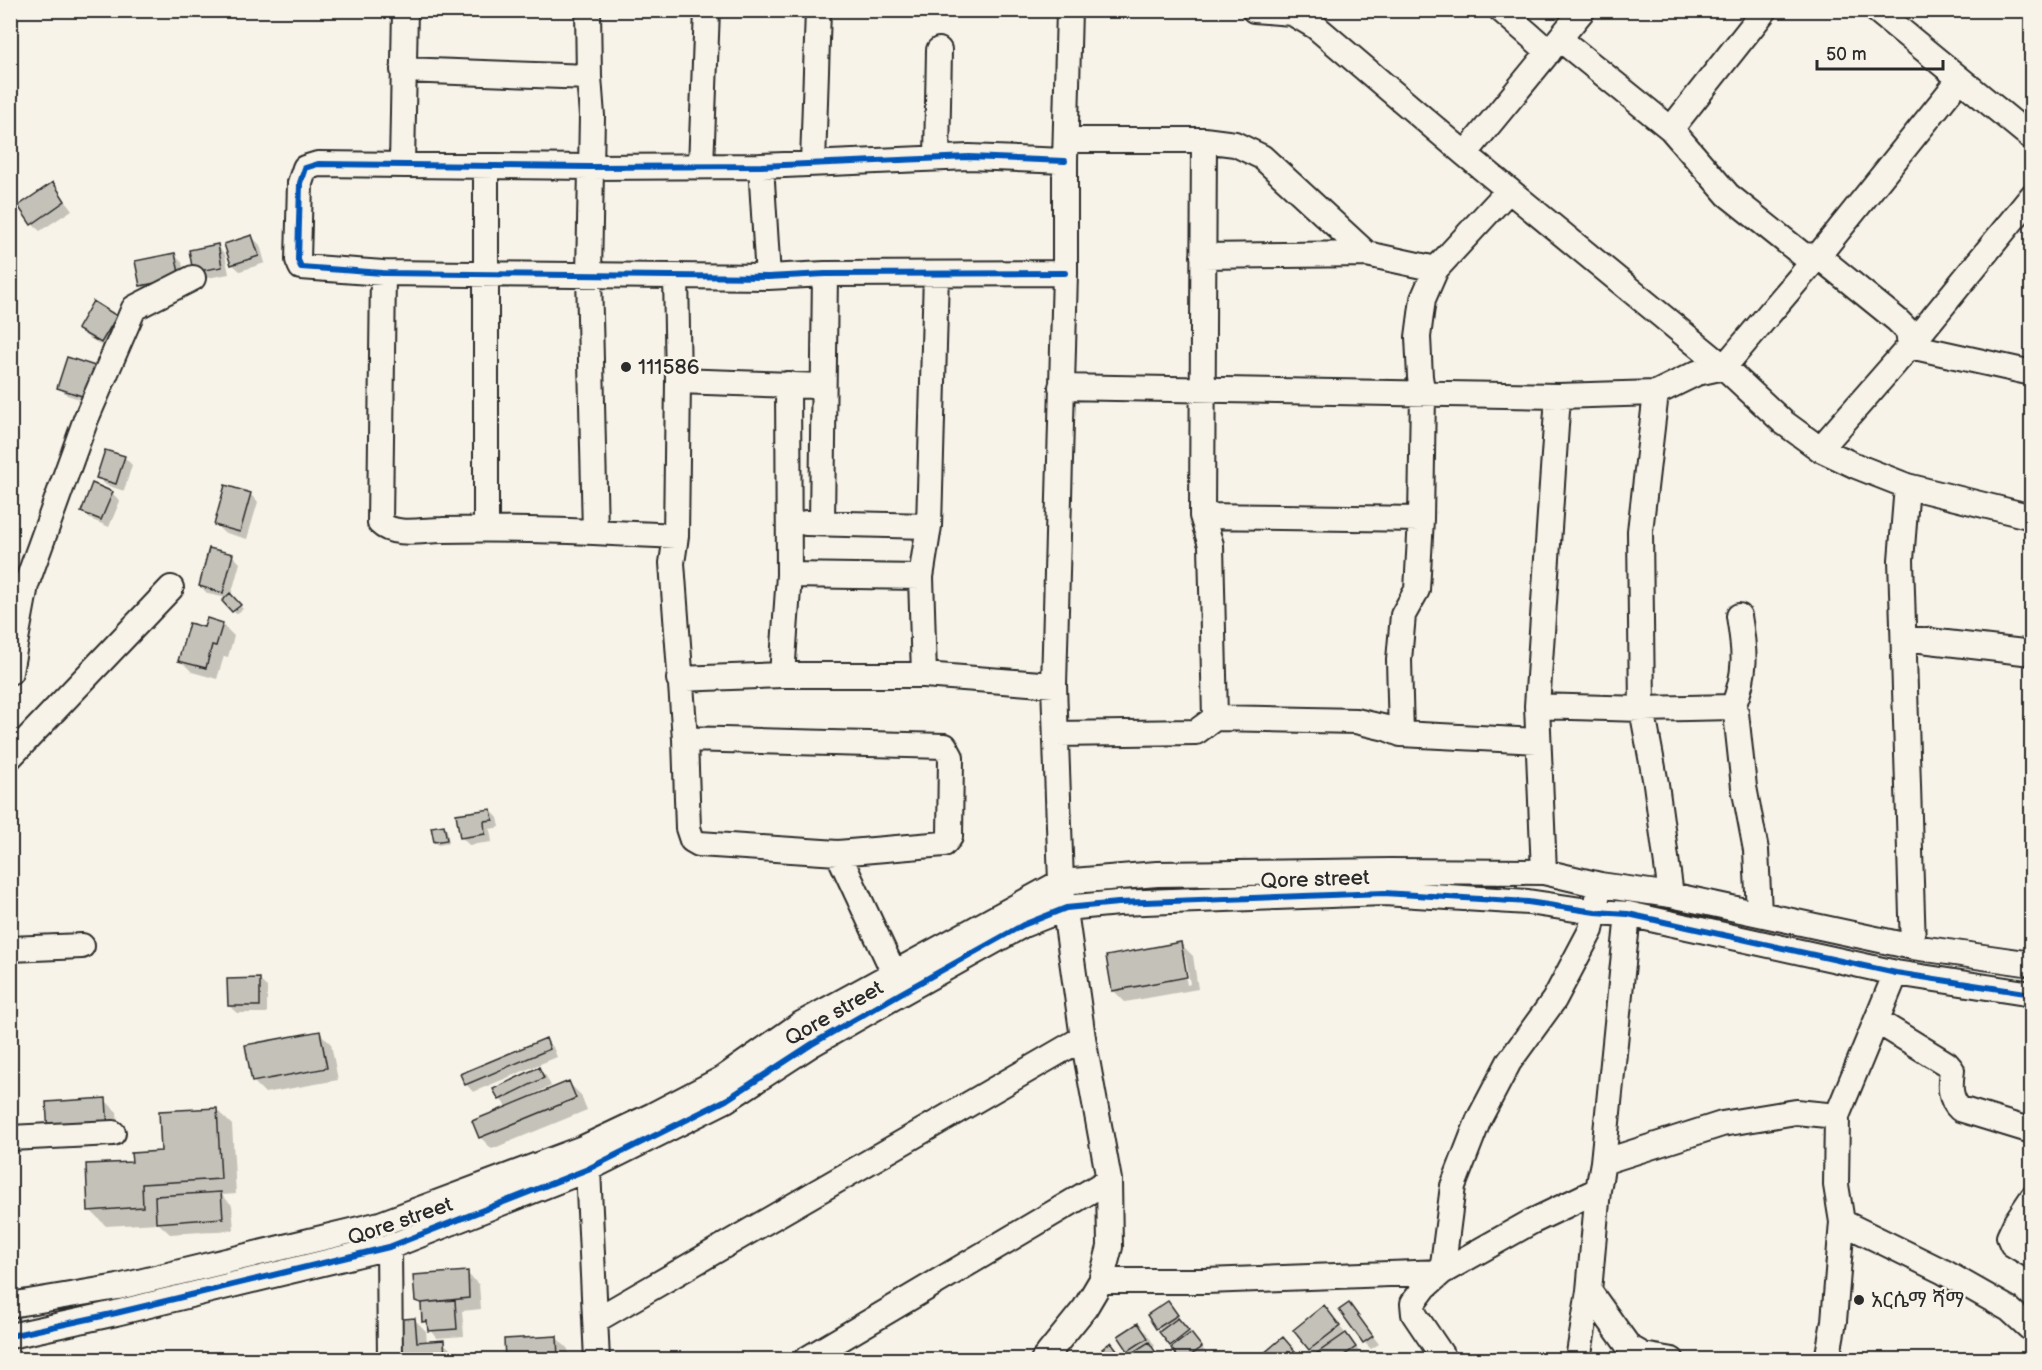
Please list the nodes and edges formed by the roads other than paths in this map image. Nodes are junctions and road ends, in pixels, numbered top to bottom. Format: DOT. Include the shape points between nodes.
graph roads {
  1 [pos="405,10"];
  2 [pos="588,10"];
  3 [pos="707,10"];
  4 [pos="818,10"];
  5 [pos="1069,10"];
  6 [pos="1254,10"];
  7 [pos="1501,10"];
  8 [pos="1583,10"];
  9 [pos="1765,10"];
  10 [pos="1876,10"];
  11 [pos="1554,46"];
  12 [pos="939,50"];
  13 [pos="403,70"];
  14 [pos="589,77"];
  15 [pos="1960,79"];
  16 [pos="1671,129"];
  17 [pos="2031,138"];
  18 [pos="1204,140"];
  19 [pos="1065,151"];
  20 [pos="1465,154"];
  21 [pos="938,158"];
  22 [pos="813,163"];
  23 [pos="402,164"];
  24 [pos="486,166"];
  25 [pos="701,166"];
  26 [pos="761,166"];
  27 [pos="590,168"];
  28 [pos="1509,190"];
  29 [pos="2031,196"];
  30 [pos="1367,254"];
  31 [pos="1203,256"];
  32 [pos="1818,256"];
  33 [pos="1436,269"];
  34 [pos="383,273"];
  35 [pos="1065,273"];
  36 [pos="487,274"];
  37 [pos="825,274"];
  38 [pos="936,274"];
  39 [pos="589,275"];
  40 [pos="676,277"];
  41 [pos="193,278"];
  42 [pos="768,278"];
  43 [pos="1910,346"];
  44 [pos="1724,367"];
  45 [pos="2031,373"];
  46 [pos="678,381"];
  47 [pos="788,384"];
  48 [pos="823,386"];
  49 [pos="1061,387"];
  50 [pos="1202,388"];
  51 [pos="1656,393"];
  52 [pos="1423,394"];
  53 [pos="1558,396"];
  54 [pos="1820,449"];
  55 [pos="1907,486"];
  56 [pos="1202,516"];
  57 [pos="2031,517"];
  58 [pos="1421,519"];
  59 [pos="789,523"];
  60 [pos="822,523"];
  61 [pos="929,526"];
  62 [pos="486,528"];
  63 [pos="595,532"];
  64 [pos="676,536"];
  65 [pos="789,575"];
  66 [pos="921,577"];
  67 [pos="171,588"];
  68 [pos="1739,616"];
  69 [pos="1904,638"];
  70 [pos="2031,653"];
  71 [pos="10,672"];
  72 [pos="782,675"];
  73 [pos="924,675"];
  74 [pos="679,679"];
  75 [pos="1054,685"];
  76 [pos="1537,706"];
  77 [pos="1732,707"];
  78 [pos="1642,709"];
  79 [pos="1215,718"];
  80 [pos="1056,734"];
  81 [pos="1401,734"];
  82 [pos="685,739"];
  83 [pos="1537,741"];
  84 [pos="10,757"];
  85 [pos="838,853"];
  86 [pos="1544,872"];
  87 [pos="1061,882"];
  88 [pos="1600,885"];
  89 [pos="1671,895"];
  90 [pos="1707,903"];
  91 [pos="1066,908"];
  92 [pos="1595,912"];
  93 [pos="1759,913"];
  94 [pos="1628,914"];
  95 [pos="1703,930"];
  96 [pos="82,946"];
  97 [pos="1913,947"];
  98 [pos="10,949"];
  99 [pos="2031,964"];
  100 [pos="1896,972"];
  101 [pos="894,973"];
  102 [pos="2031,994"];
  103 [pos="1877,1021"];
  104 [pos="1083,1038"];
  105 [pos="1836,1116"];
  106 [pos="2031,1131"];
  107 [pos="113,1133"];
  108 [pos="10,1138"];
  109 [pos="1603,1162"];
  110 [pos="588,1170"];
  111 [pos="1109,1180"];
  112 [pos="1598,1190"];
  113 [pos="2031,1198"];
  114 [pos="1842,1222"];
  115 [pos="389,1247"];
  116 [pos="2031,1256"];
  117 [pos="1442,1272"];
  118 [pos="1101,1281"];
  119 [pos="1589,1291"];
  120 [pos="10,1305"];
  121 [pos="596,1320"];
  122 [pos="2031,1330"];
  123 [pos="10,1336"];
  124 [pos="390,1359"];
  125 [pos="597,1359"];
  126 [pos="805,1359"];
  127 [pos="1043,1359"];
  128 [pos="1445,1359"];
  129 [pos="1578,1359"];
  130 [pos="1672,1359"];
  131 [pos="1827,1359"];
  1 -- 13 [label="street"];
  2 -- 14 [label="street"];
  3 -- 25 [label="street"];
  4 -- 22 [label="street"];
  5 -- 19 [label="street"];
  6 -- 20 [label="street" via="1292,13 1316,27"];
  7 -- 11 [label="street"];
  8 -- 11 [label="street"];
  9 -- 16 [label="street"];
  10 -- 15 [label="street"];
  11 -- 16 [label="street"];
  11 -- 20 [label="street"];
  12 -- 21 [label="street"];
  13 -- 14 [label="street"];
  13 -- 23 [label="street"];
  14 -- 27 [label="street"];
  15 -- 17 [label="street"];
  15 -- 32 [label="street"];
  16 -- 32 [label="street" via="1728,195 1803,255"];
  18 -- 19 [label="street"];
  18 -- 30 [label="street" via="1235,144 1262,157"];
  18 -- 31 [label="street"];
  19 -- 21 [label="street"];
  19 -- 35 [label="street"];
  20 -- 28 [label="street"];
  21 -- 22 [label="street"];
  22 -- 26 [label="street"];
  23 -- 24 [label="street"];
  23 -- 34 [label="street" via="318,164 305,168 300,183 301,267"];
  24 -- 27 [label="street"];
  24 -- 36 [label="street"];
  25 -- 26 [label="street"];
  25 -- 27 [label="street"];
  26 -- 42 [label="street"];
  27 -- 39 [label="street"];
  28 -- 33 [label="street"];
  28 -- 44 [label="street"];
  29 -- 43 [label="street"];
  30 -- 31 [label="street"];
  30 -- 33 [label="street"];
  31 -- 50 [label="street"];
  32 -- 43 [label="street" via="1908,331"];
  32 -- 44 [label="street"];
  33 -- 52 [label="street" via="1423,299 1418,337"];
  34 -- 36 [label="street"];
  34 -- 62 [label="street" via="380,523 400,531"];
  35 -- 38 [label="street"];
  35 -- 49 [label="street"];
  36 -- 39 [label="street"];
  36 -- 62 [label="street"];
  37 -- 38 [label="street"];
  37 -- 42 [label="street"];
  37 -- 48 [label="street"];
  38 -- 61 [label="street"];
  39 -- 40 [label="street"];
  39 -- 63 [label="street"];
  40 -- 42 [label="street"];
  40 -- 46 [label="street"];
  41 -- 71 [label="street" via="134,308 86,419 26,585"];
  43 -- 45 [label="street"];
  43 -- 54 [label="street"];
  44 -- 51 [label="street" via="1697,373"];
  44 -- 54 [label="street" via="1783,422"];
  46 -- 47 [label="street"];
  46 -- 64 [label="street"];
  47 -- 48 [label="street"];
  47 -- 59 [label="street"];
  48 -- 60 [label="street"];
  49 -- 50 [label="street"];
  49 -- 75 [label="street"];
  50 -- 52 [label="street"];
  50 -- 56 [label="street"];
  51 -- 53 [label="street"];
  51 -- 78 [label="street" via="1640,531"];
  52 -- 53 [label="street"];
  52 -- 58 [label="street"];
  53 -- 76 [label="street"];
  54 -- 55 [label="street"];
  55 -- 57 [label="street"];
  55 -- 69 [label="street" via="1900,560"];
  56 -- 58 [label="street"];
  56 -- 79 [label="street" via="1211,544"];
  58 -- 81 [label="street" via="1417,590 1403,615 1399,660"];
  59 -- 60 [label="street"];
  59 -- 65 [label="street"];
  60 -- 61 [label="street"];
  61 -- 66 [label="street"];
  62 -- 63 [label="street"];
  63 -- 64 [label="street"];
  64 -- 74 [label="street" via="672,563"];
  65 -- 66 [label="street"];
  65 -- 72 [label="street"];
  66 -- 73 [label="street"];
  67 -- 84 [label="street"];
  68 -- 77 [label="street" via="1745,662"];
  69 -- 70 [label="street"];
  69 -- 97 [label="street"];
  72 -- 73 [label="street"];
  72 -- 74 [label="street"];
  73 -- 75 [label="street"];
  74 -- 82 [label="street"];
  75 -- 80 [label="street"];
  76 -- 78 [label="street"];
  76 -- 83 [label="street"];
  77 -- 78 [label="street"];
  77 -- 93 [label="street" via="1756,850"];
  78 -- 89 [label="street"];
  79 -- 80 [label="street" via="1196,732"];
  79 -- 81 [label="street" via="1356,721"];
  80 -- 87 [label="street"];
  81 -- 83 [label="street"];
  82 -- 85 [label="street" via="688,828 692,840 699,844"];
  82 -- 85 [label="street" via="945,746 951,757 951,827 944,844"];
  83 -- 86 [label="street"];
  85 -- 101 [label="street"];
  86 -- 87 [label="street, Qore street" via="1157,874"];
  86 -- 88 [label="street, Qore street"];
  87 -- 91 [label="street"];
  87 -- 101 [label="street, Qore street"];
  88 -- 89 [label="street, Qore street"];
  88 -- 92 [label="street"];
  89 -- 90 [label="street, Qore street"];
  90 -- 93 [label="street, Qore street"];
  90 -- 95 [label="street"];
  91 -- 92 [label="street, Qore street" via="1384,893"];
  91 -- 104 [label="street"];
  91 -- 110 [label="street, Qore street" via="1023,925 812,1044 726,1100"];
  92 -- 94 [label="street, Qore street"];
  92 -- 117 [label="street" via="1591,930 1554,1000 1509,1062 1479,1119 1453,1186"];
  93 -- 97 [label="street, Qore street"];
  94 -- 95 [label="street, Qore street"];
  94 -- 109 [label="street"];
  95 -- 100 [label="street, Qore street"];
  96 -- 98 [label="street"];
  97 -- 99 [label="street, Qore street"];
  100 -- 102 [label="street, Qore street"];
  100 -- 103 [label="street"];
  101 -- 120 [label="street, Qore street" via="799,1025 722,1079 663,1110 583,1148 486,1185 380,1224 117,1287"];
  103 -- 105 [label="street"];
  103 -- 106 [label="street" via="1947,1064 1952,1070 1953,1103 1960,1109"];
  104 -- 111 [label="street"];
  104 -- 121 [label="street"];
  105 -- 109 [label="street" via="1796,1112 1722,1124"];
  105 -- 114 [label="street" via="1836,1185"];
  107 -- 108 [label="street"];
  109 -- 112 [label="street"];
  110 -- 115 [label="street, Qore street"];
  110 -- 121 [label="street"];
  111 -- 118 [label="street" via="1110,1247"];
  111 -- 126 [label="street"];
  112 -- 117 [label="street"];
  112 -- 119 [label="street"];
  113 -- 116 [label="street" via="2009,1237 2012,1244"];
  114 -- 122 [label="street" via="2009,1309"];
  114 -- 131 [label="street"];
  115 -- 123 [label="street, Qore street"];
  115 -- 124 [label="street"];
  117 -- 118 [label="street"];
  117 -- 128 [label="street" via="1413,1303 1414,1314"];
  118 -- 127 [label="street" via="1085,1308"];
  119 -- 129 [label="street"];
  119 -- 130 [label="street" via="1629,1347 1643,1355"];
  121 -- 125 [label="street"];
}
